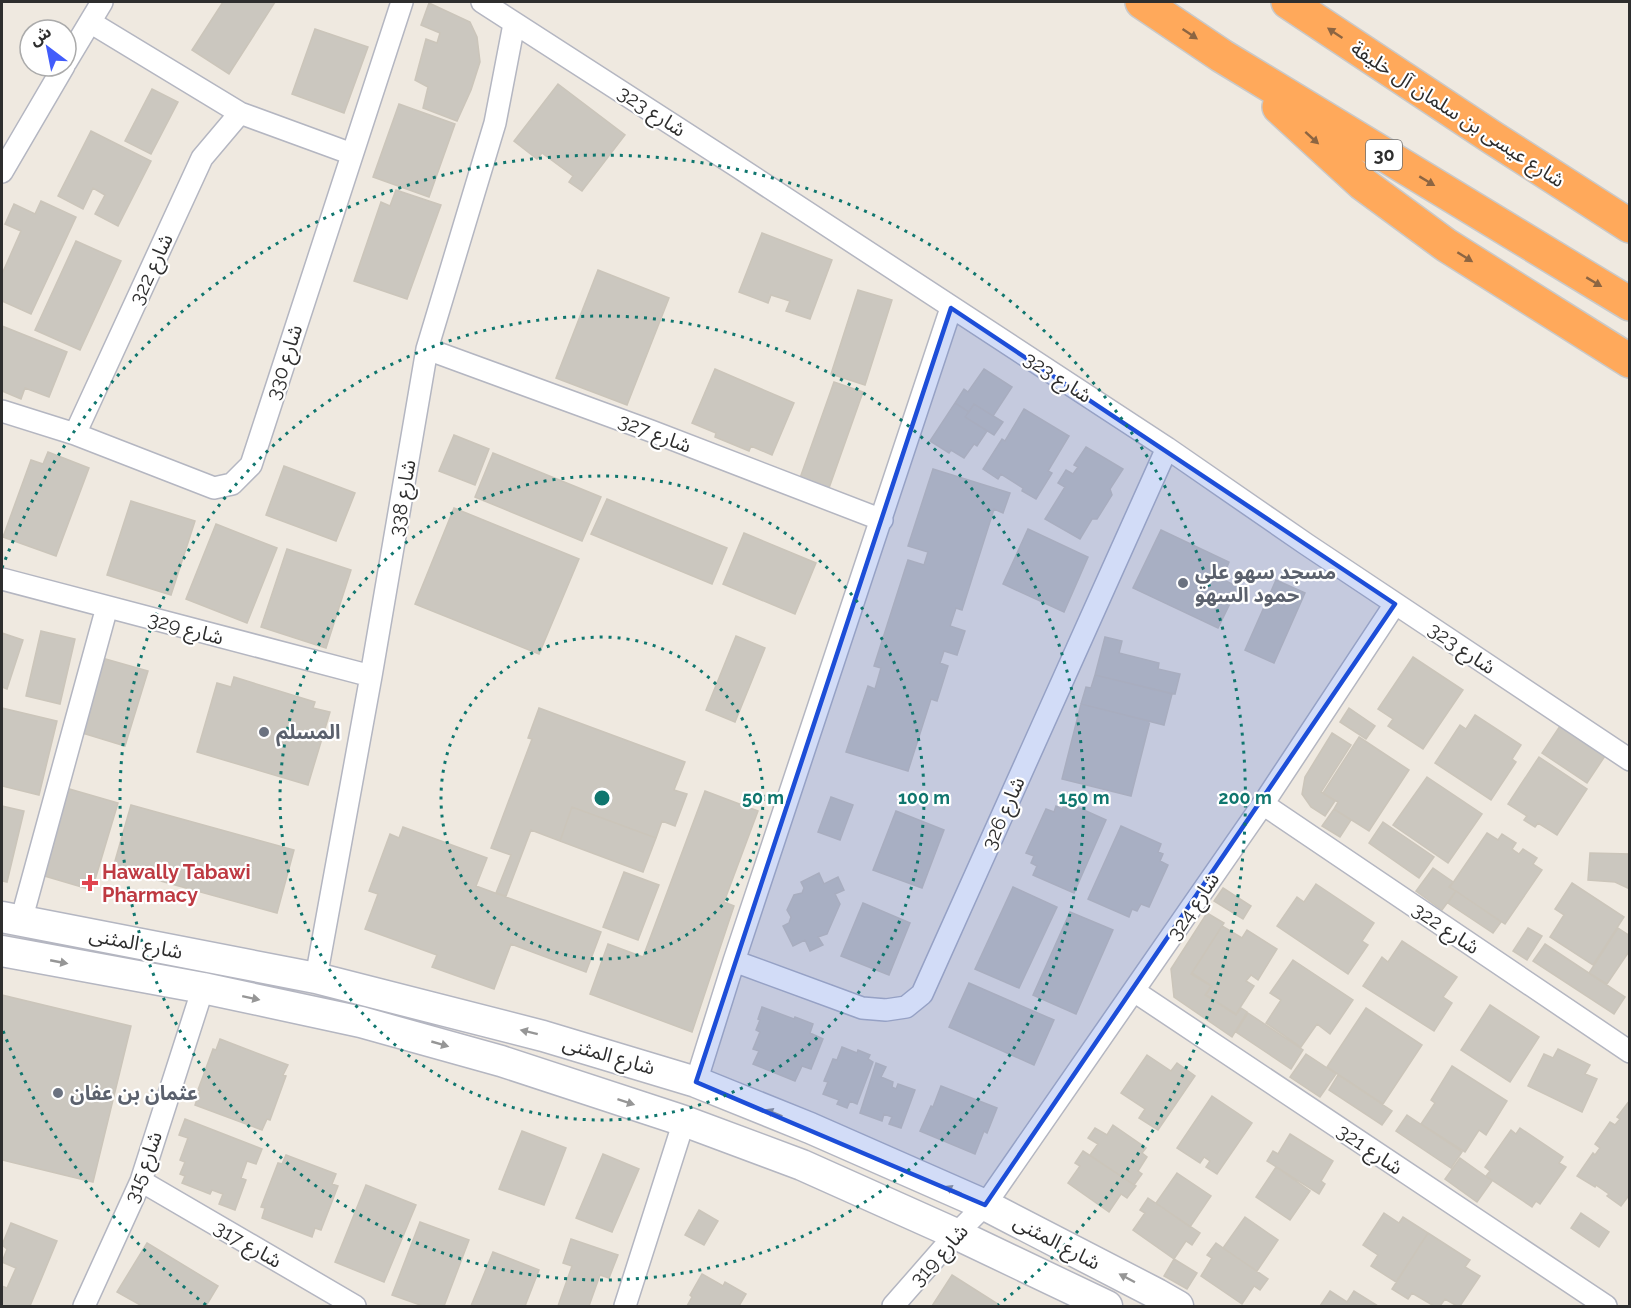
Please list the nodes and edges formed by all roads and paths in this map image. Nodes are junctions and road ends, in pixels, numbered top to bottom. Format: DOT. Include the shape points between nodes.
graph roads {
  1 [pos="102,2"];
  2 [pos="402,2"];
  3 [pos="482,2"];
  4 [pos="1142,2"];
  5 [pos="1288,2"];
  6 [pos="90,22"];
  7 [pos="514,24"];
  8 [pos="78,42"];
  9 [pos="1222,56"];
  10 [pos="57,78"];
  11 [pos="240,113"];
  12 [pos="1493,138"];
  13 [pos="352,154"];
  14 [pos="2,172"];
  15 [pos="1629,202"];
  16 [pos="1629,226"];
  17 [pos="1629,304"];
  18 [pos="951,308"];
  19 [pos="428,349"];
  20 [pos="1629,361"];
  21 [pos="2,411"];
  22 [pos="75,434"];
  23 [pos="1167,448"];
  24 [pos="882,520"];
  25 [pos="2,579"];
  26 [pos="1395,604"];
  27 [pos="107,607"];
  28 [pos="371,676"];
  29 [pos="1629,760"];
  30 [pos="1263,804"];
  31 [pos="11,919"];
  32 [pos="2,951"];
  33 [pos="734,961"];
  34 [pos="316,978"];
  35 [pos="203,988"];
  36 [pos="1134,991"];
  37 [pos="1629,1052"];
  38 [pos="696,1082"];
  39 [pos="684,1121"];
  40 [pos="141,1181"];
  41 [pos="985,1205"];
  42 [pos="956,1234"];
  43 [pos="84,1306"];
  44 [pos="355,1306"];
  45 [pos="626,1306"];
  46 [pos="893,1306"];
  47 [pos="1107,1306"];
  48 [pos="1178,1306"];
  49 [pos="1606,1306"];
  1 -- 6 [label="street"];
  2 -- 13 [label="street, شارع 330"];
  3 -- 7 [label="street, شارع 323"];
  4 -- 9 [label="highway, 30, one-way"];
  12 -- 5 [label="highway, شارع عيسى بن سلمان آل خليفة, one-way"];
  6 -- 8 [label="street"];
  6 -- 11 [label="street"];
  7 -- 18 [label="street, شارع 323"];
  7 -- 19 [label="street, شارع 338" via="495,123"];
  9 -- 17 [label="highway, 30, one-way"];
  9 -- 20 [label="highway, one-way" via="1363,184 1446,245"];
  10 -- 14 [label="street"];
  11 -- 13 [label="street"];
  11 -- 22 [label="street, شارع 322" via="202,158"];
  12 -- 15 [label="highway"];
  12 -- 16 [label="highway, شارع عيسى بن سلمان آل خليفة"];
  13 -- 22 [label="street, شارع 330" via="250,465 232,484 214,488"];
  18 -- 23 [label="street, شارع 323"];
  18 -- 24 [label="street"];
  19 -- 24 [label="street, شارع 327"];
  19 -- 28 [label="street, شارع 338"];
  21 -- 22 [label="street, شارع 330"];
  23 -- 26 [label="street, شارع 323"];
  23 -- 33 [label="street, شارع 326" via="922,994 906,1007 862,1008"];
  24 -- 33 [label="street"];
  25 -- 27 [label="street, شارع 329"];
  26 -- 29 [label="street, شارع 323"];
  26 -- 30 [label="street, شارع 324"];
  27 -- 28 [label="street, شارع 329"];
  27 -- 31 [label="street"];
  28 -- 34 [label="street, شارع 338"];
  30 -- 36 [label="street, شارع 324"];
  30 -- 37 [label="street, شارع 322"];
  31 -- 34 [label="street, شارع المثنى"];
  32 -- 35 [label="street, شارع المثنى, one-way"];
  33 -- 38 [label="street"];
  38 -- 34 [label="street, شارع المثنى, one-way" via="543,1036"];
  35 -- 39 [label="street, شارع المثنى, one-way" via="361,1022 501,1061"];
  35 -- 40 [label="street, شارع 315"];
  36 -- 41 [label="street, شارع 324"];
  36 -- 49 [label="street, شارع 321"];
  41 -- 38 [label="street, شارع المثنى, one-way"];
  39 -- 42 [label="street, شارع المثنى" via="802,1166"];
  39 -- 45 [label="street"];
  40 -- 43 [label="street, شارع 315"];
  40 -- 44 [label="street, شارع 317"];
  41 -- 42 [label="street, شارع 319"];
  48 -- 41 [label="street, شارع المثنى, one-way"];
  42 -- 46 [label="street, شارع 319"];
  42 -- 47 [label="street, شارع المثنى"];
}
